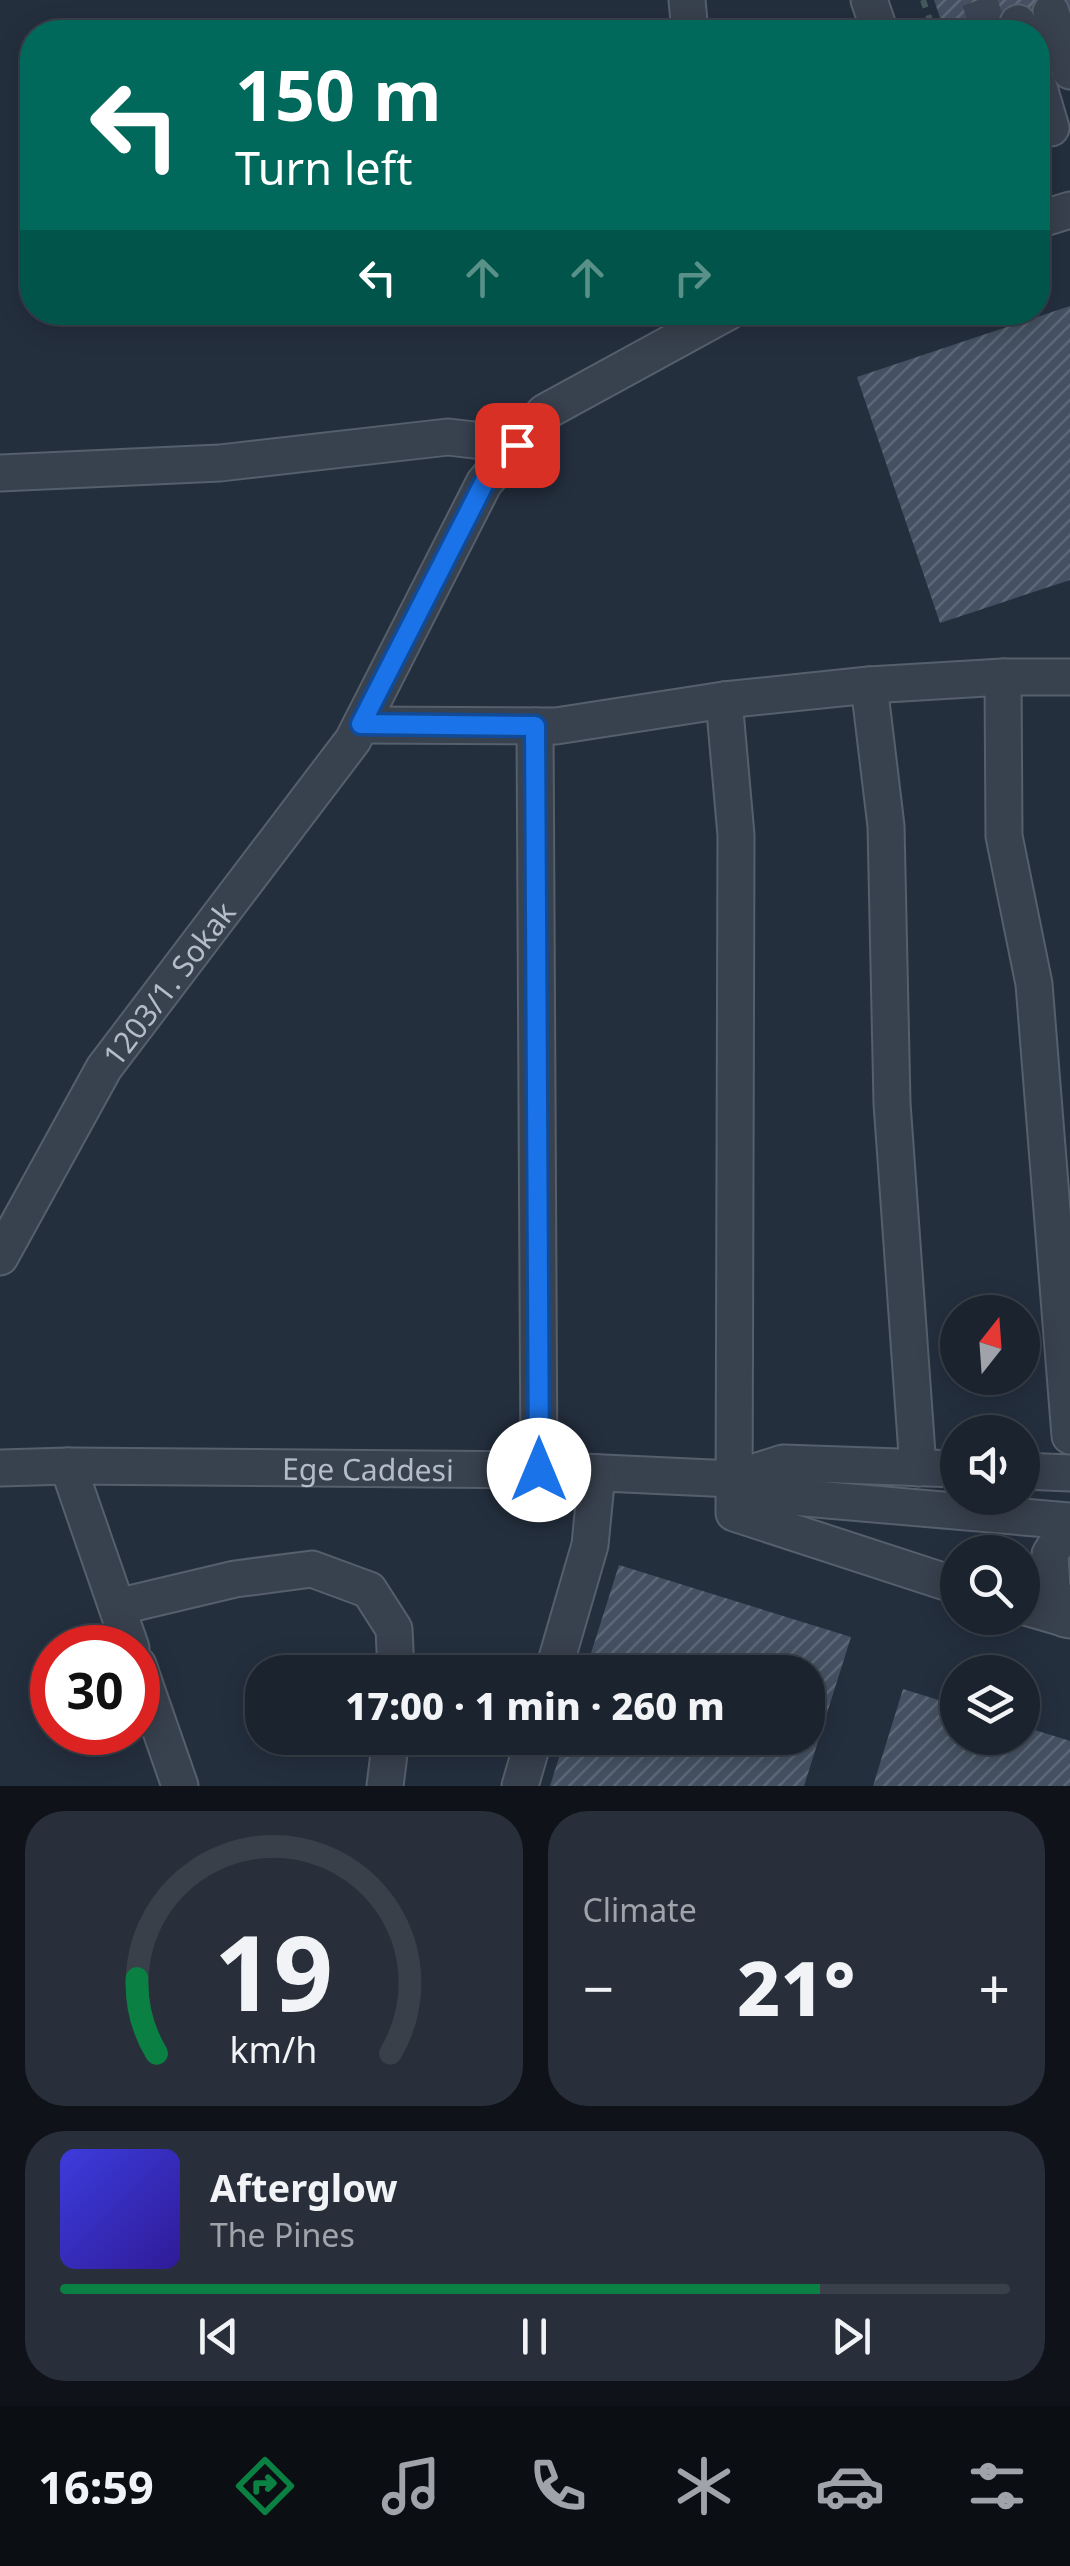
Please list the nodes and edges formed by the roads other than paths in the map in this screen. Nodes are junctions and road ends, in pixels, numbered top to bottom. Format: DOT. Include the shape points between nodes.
graph roads {
  1 [pos="1050,55"];
  2 [pos="1070,71"];
  3 [pos="702,325"];
  4 [pos="517,445"];
  5 [pos="0,473"];
  6 [pos="1003,677"];
  7 [pos="1070,677"];
  8 [pos="869,685"];
  9 [pos="724,700"];
  10 [pos="535,726"];
  11 [pos="357,732"];
  12 [pos="5,1250"];
  13 [pos="0,1284"];
  14 [pos="1066,1367"];
  15 [pos="1070,1436"];
  16 [pos="68,1466"];
  17 [pos="0,1468"];
  18 [pos="918,1468"];
  19 [pos="940,1469"];
  20 [pos="539,1470"];
  21 [pos="1040,1472"];
  22 [pos="597,1473"];
  23 [pos="1070,1473"];
  24 [pos="734,1479"];
  25 [pos="1070,1522"];
  26 [pos="940,1580"];
  27 [pos="117,1608"];
  28 [pos="1040,1611"];
  29 [pos="1068,1620"];
  30 [pos="123,1625"];
  31 [pos="395,1655"];
  32 [pos="558,1655"];
  33 [pos="160,1728"];
  34 [pos="389,1755"];
  35 [pos="529,1755"];
  36 [pos="180,1786"];
  37 [pos="384,1786"];
  38 [pos="520,1786"];
  1 -- 2 [label="street"];
  3 -- 4 [label="street, 1203/1. Sokak" via="546,412"];
  4 -- 5 [label="street" via="448,437 220,464"];
  4 -- 11 [label="street, 1203/1. Sokak" via="484,483"];
  6 -- 7 [label="street"];
  6 -- 8 [label="street"];
  6 -- 14 [label="street" via="1004,836 1034,984"];
  8 -- 9 [label="street"];
  8 -- 18 [label="street" via="886,826 892,1103"];
  9 -- 10 [label="street"];
  9 -- 24 [label="street" via="736,834"];
  10 -- 11 [label="street"];
  10 -- 20 [label="street"];
  11 -- 12 [label="street, 1203/1. Sokak" via="104,1068"];
  12 -- 13 [label="street, 1203/1. Sokak"];
  14 -- 15 [label="street"];
  16 -- 17 [label="street, Ege Caddesi"];
  16 -- 20 [label="street, Ege Caddesi"];
  16 -- 27 [label="street"];
  18 -- 19 [label="street"];
  18 -- 24 [label="street" via="784,1463"];
  20 -- 22 [label="street, Ege Caddesi"];
  21 -- 23 [label="street"];
  22 -- 24 [label="street, Ege Caddesi"];
  22 -- 32 [label="street" via="590,1545"];
  24 -- 25 [label="street" via="793,1497"];
  24 -- 26 [label="street" via="734,1513"];
  25 -- 29 [label="street" via="1050,1554 1052,1588"];
  27 -- 30 [label="street"];
  27 -- 31 [label="street" via="235,1578 312,1569 370,1590 394,1629"];
  28 -- 29 [label="street"];
  33 -- 36 [label="street"];
  34 -- 37 [label="street"];
  35 -- 38 [label="street"];
}
